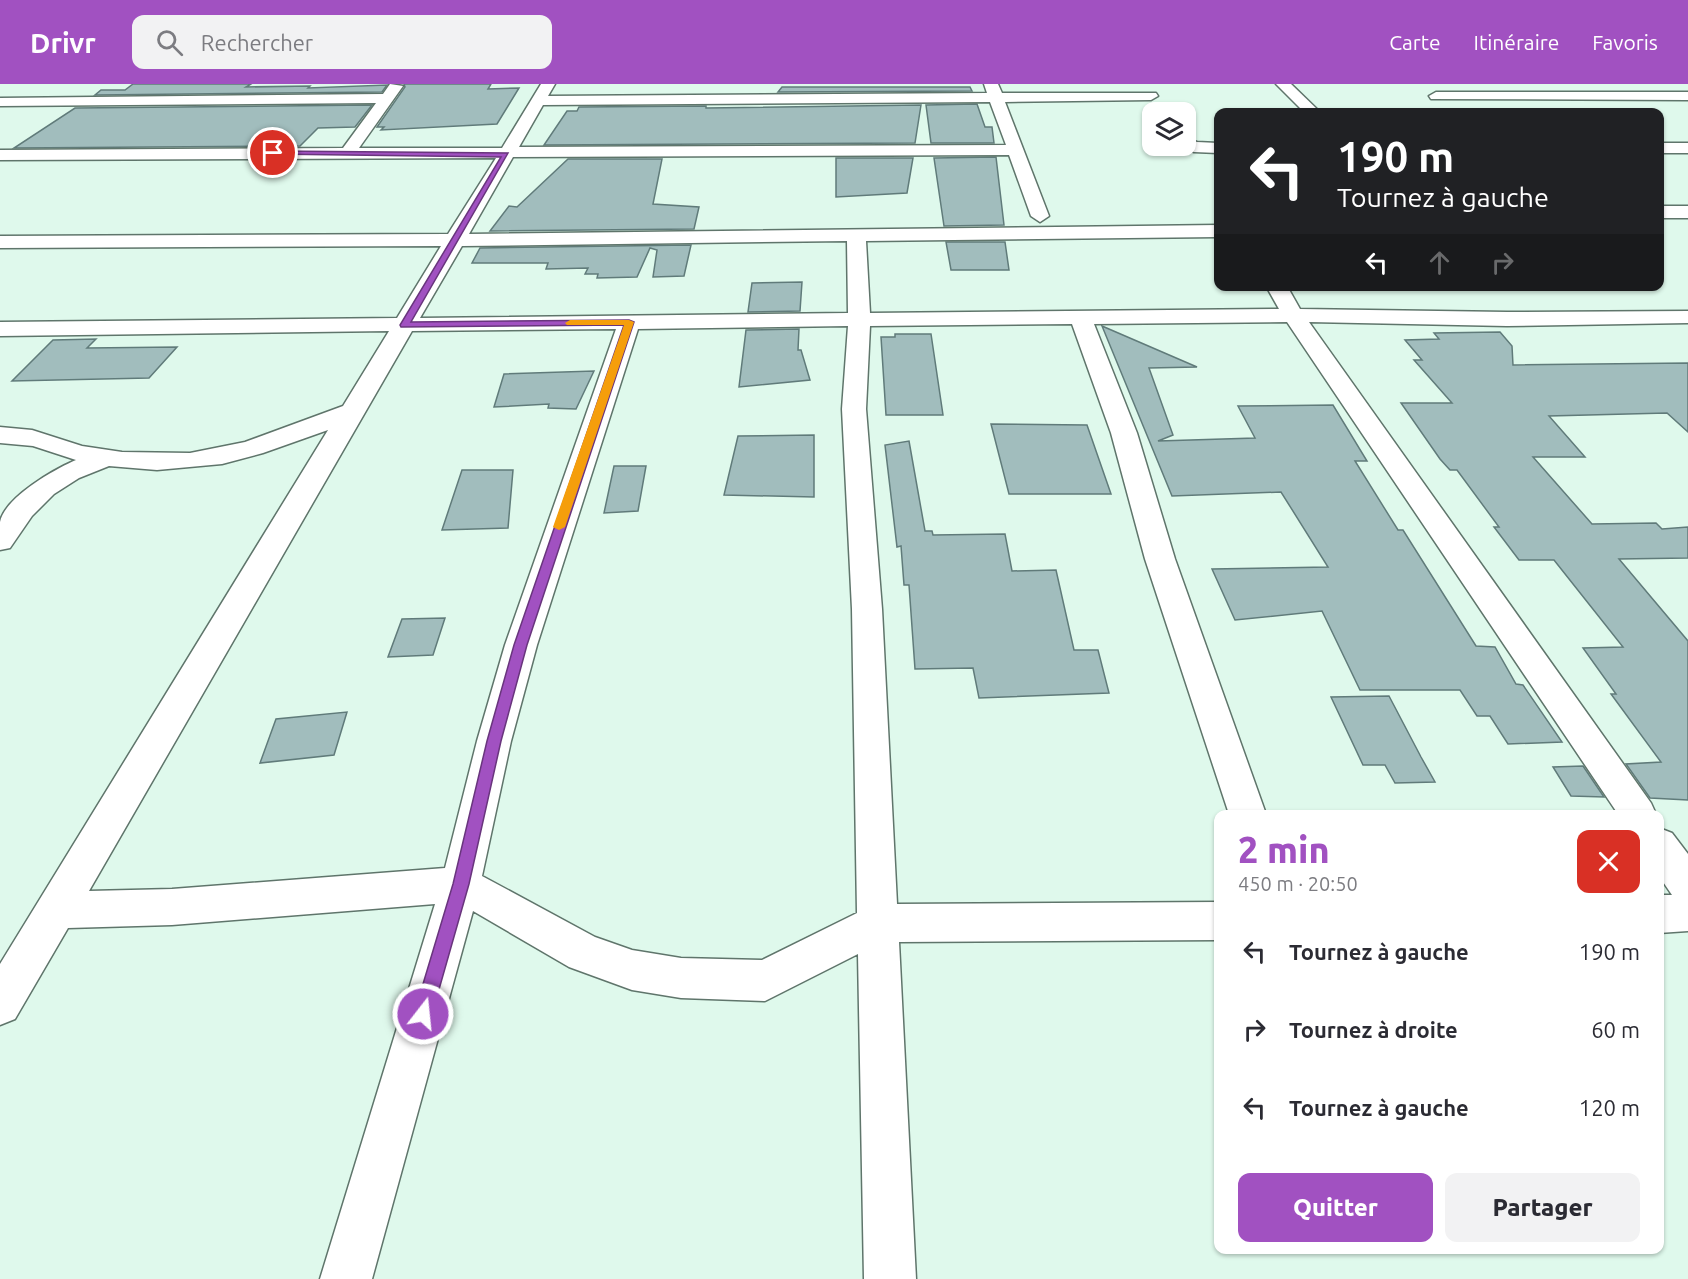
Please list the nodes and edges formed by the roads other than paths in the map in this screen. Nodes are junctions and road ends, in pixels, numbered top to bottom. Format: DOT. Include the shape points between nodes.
graph roads {
  1 [pos="273,84"];
  2 [pos="397,84"];
  3 [pos="698,84"];
  4 [pos="1283,84"];
  5 [pos="1147,90"];
  6 [pos="844,91"];
  7 [pos="993,91"];
  8 [pos="543,92"];
  9 [pos="1688,96"];
  10 [pos="387,98"];
  11 [pos="243,100"];
  12 [pos="695,100"];
  13 [pos="0,102"];
  14 [pos="1308,108"];
  15 [pos="1450,108"];
  16 [pos="1196,147"];
  17 [pos="1214,148"];
  18 [pos="1664,148"];
  19 [pos="1688,148"];
  20 [pos="1016,150"];
  21 [pos="347,154"];
  22 [pos="0,155"];
  23 [pos="506,155"];
  24 [pos="1664,212"];
  25 [pos="1688,212"];
  26 [pos="1214,215"];
  27 [pos="1040,216"];
  28 [pos="0,224"];
  29 [pos="1664,228"];
  30 [pos="1688,228"];
  31 [pos="1214,231"];
  32 [pos="460,232"];
  33 [pos="856,234"];
  34 [pos="0,242"];
  35 [pos="24,242"];
  36 [pos="0,261"];
  37 [pos="1279,291"];
  38 [pos="1293,315"];
  39 [pos="1688,317"];
  40 [pos="1081,318"];
  41 [pos="860,320"];
  42 [pos="629,322"];
  43 [pos="404,325"];
  44 [pos="0,329"];
  45 [pos="353,411"];
  46 [pos="0,435"];
  47 [pos="108,458"];
  48 [pos="0,541"];
  49 [pos="1246,810"];
  50 [pos="1635,810"];
  51 [pos="1664,851"];
  52 [pos="461,884"];
  53 [pos="1688,886"];
  54 [pos="56,910"];
  55 [pos="1688,913"];
  56 [pos="1664,914"];
  57 [pos="1214,921"];
  58 [pos="878,923"];
  59 [pos="0,1004"];
  60 [pos="346,1279"];
  61 [pos="890,1279"];
  1 -- 11 [label="street"];
  2 -- 10 [label="street"];
  3 -- 12 [label="street"];
  4 -- 14 [label="street"];
  5 -- 7 [label="street"];
  6 -- 7 [label="street"];
  6 -- 12 [label="street"];
  7 -- 20 [label="street"];
  8 -- 12 [label="street"];
  8 -- 23 [label="street"];
  9 -- 15 [label="street" via="1432,93"];
  10 -- 11 [label="street"];
  10 -- 21 [label="street"];
  11 -- 13 [label="street"];
  16 -- 17 [label="street"];
  18 -- 19 [label="street"];
  20 -- 23 [label="street"];
  20 -- 27 [label="street"];
  21 -- 22 [label="street"];
  21 -- 23 [label="street"];
  23 -- 32 [label="street"];
  24 -- 25 [label="street"];
  26 -- 27 [label="street"];
  27 -- 32 [label="street"];
  28 -- 32 [label="street"];
  29 -- 30 [label="street"];
  31 -- 33 [label="street"];
  32 -- 33 [label="street"];
  32 -- 35 [label="street"];
  32 -- 43 [label="street"];
  33 -- 41 [label="street"];
  34 -- 35 [label="street"];
  35 -- 36 [label="street"];
  37 -- 38 [label="street"];
  38 -- 39 [label="street"];
  38 -- 40 [label="street"];
  38 -- 50 [label="street"];
  40 -- 41 [label="street"];
  40 -- 49 [label="street" via="1121,424 1160,559"];
  41 -- 42 [label="street"];
  41 -- 58 [label="street" via="854,409 866,598"];
  42 -- 43 [label="street"];
  42 -- 52 [label="street" via="521,645"];
  43 -- 44 [label="street"];
  43 -- 45 [label="street"];
  45 -- 47 [label="street" via="243,453 174,462"];
  45 -- 54 [label="street"];
  46 -- 47 [label="street" via="33,438"];
  47 -- 48 [label="street" via="67,472 44,488 24,505"];
  51 -- 53 [label="street"];
  52 -- 54 [label="street" via="172,907"];
  52 -- 58 [label="street" via="584,953 632,970 681,978 765,981"];
  52 -- 60 [label="street"];
  54 -- 59 [label="street"];
  55 -- 56 [label="street"];
  57 -- 58 [label="street"];
  58 -- 61 [label="street"];
}
